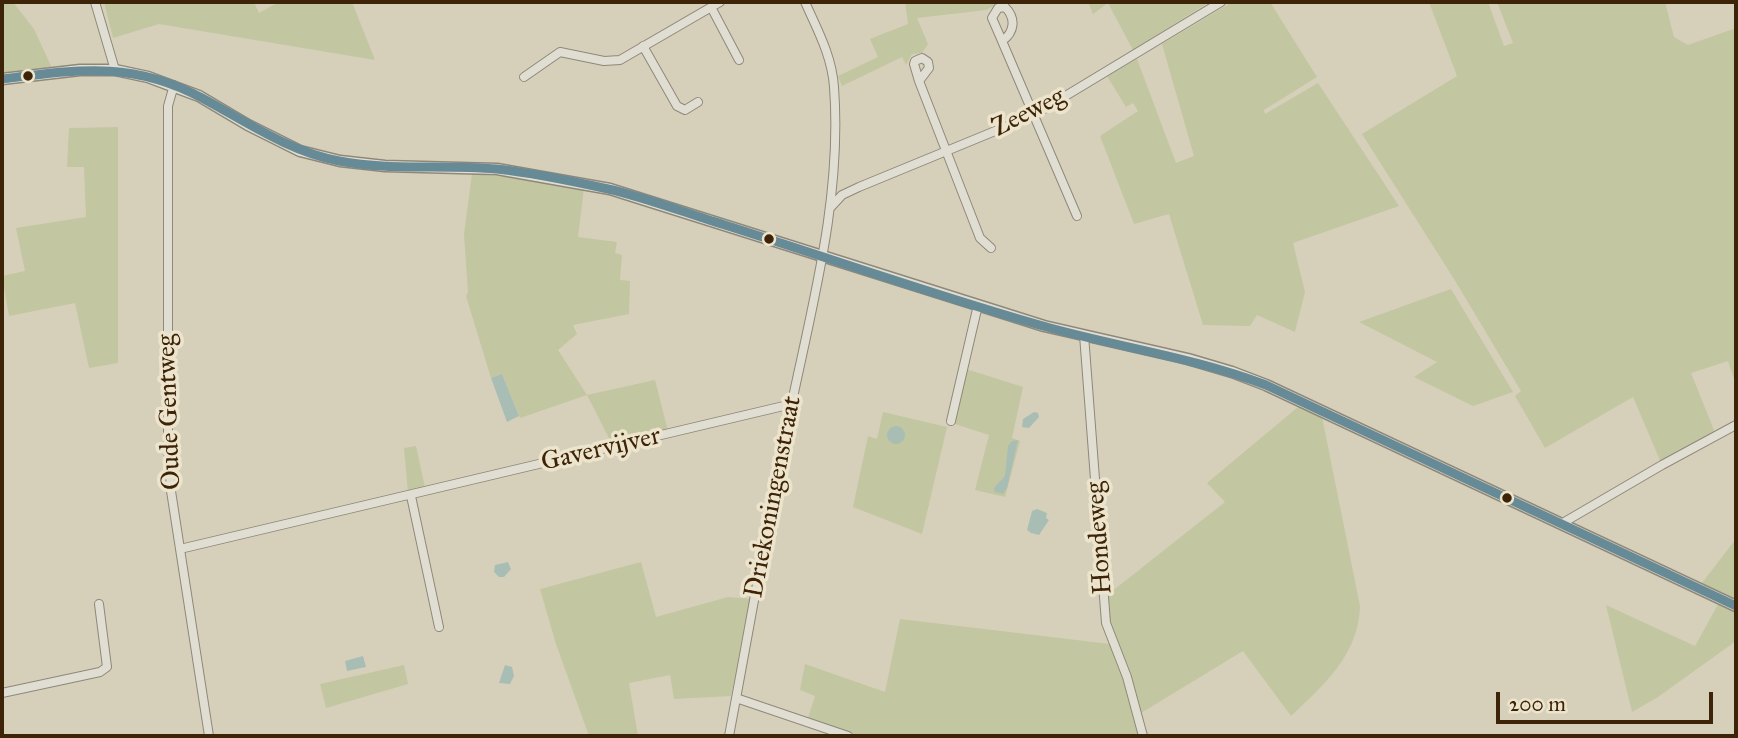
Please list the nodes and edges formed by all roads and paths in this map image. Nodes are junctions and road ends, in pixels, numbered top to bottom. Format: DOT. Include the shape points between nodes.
graph roads {
  1 [pos="95,2"];
  2 [pos="720,2"];
  3 [pos="805,2"];
  4 [pos="1221,2"];
  5 [pos="711,7"];
  6 [pos="1002,41"];
  7 [pos="643,46"];
  8 [pos="739,60"];
  9 [pos="115,70"];
  10 [pos="524,77"];
  11 [pos="2,79"];
  12 [pos="919,81"];
  13 [pos="174,85"];
  14 [pos="698,102"];
  15 [pos="1034,115"];
  16 [pos="947,151"];
  17 [pos="830,208"];
  18 [pos="1077,216"];
  19 [pos="991,248"];
  20 [pos="823,257"];
  21 [pos="978,305"];
  22 [pos="1084,335"];
  23 [pos="792,404"];
  24 [pos="951,421"];
  25 [pos="1736,425"];
  26 [pos="411,496"];
  27 [pos="1561,524"];
  28 [pos="180,549"];
  29 [pos="99,604"];
  30 [pos="1736,606"];
  31 [pos="439,627"];
  32 [pos="2,693"];
  33 [pos="736,698"];
  34 [pos="209,736"];
  35 [pos="729,736"];
  36 [pos="848,736"];
  37 [pos="1143,736"];
  1 -- 9 [label="street"];
  2 -- 5 [label="street"];
  3 -- 17 [label="street, Driekoningenstraat" via="827,52 834,85"];
  4 -- 15 [label="street, Zeeweg"];
  5 -- 7 [label="street"];
  5 -- 8 [label="street"];
  6 -- 15 [label="street"];
  7 -- 10 [label="street" via="620,60 560,52"];
  7 -- 14 [label="street" via="677,106 685,110"];
  9 -- 11 [label="street"];
  9 -- 13 [label="street"];
  12 -- 16 [label="street"];
  13 -- 20 [label="street" via="300,150 340,161 497,169 580,183"];
  13 -- 28 [label="street, Oude Gentweg" via="168,106 168,437"];
  15 -- 16 [label="street, Zeeweg"];
  15 -- 18 [label="street"];
  16 -- 17 [label="street, Zeeweg" via="842,195"];
  16 -- 19 [label="street" via="981,238"];
  17 -- 20 [label="street, Driekoningenstraat"];
  20 -- 21 [label="street"];
  20 -- 23 [label="street, Driekoningenstraat"];
  21 -- 22 [label="street"];
  21 -- 24 [label="street"];
  22 -- 27 [label="street" via="1233,372 1266,385"];
  22 -- 37 [label="street, Hondeweg" via="1106,623"];
  23 -- 26 [label="street, Gavervijver"];
  23 -- 33 [label="street, Driekoningenstraat"];
  25 -- 27 [label="street"];
  26 -- 28 [label="street, Gavervijver"];
  26 -- 31 [label="street"];
  27 -- 30 [label="street"];
  28 -- 34 [label="street, Oude Gentweg"];
  29 -- 32 [label="street" via="105,670"];
  33 -- 35 [label="street, Driekoningenstraat"];
  33 -- 36 [label="street"];
}
